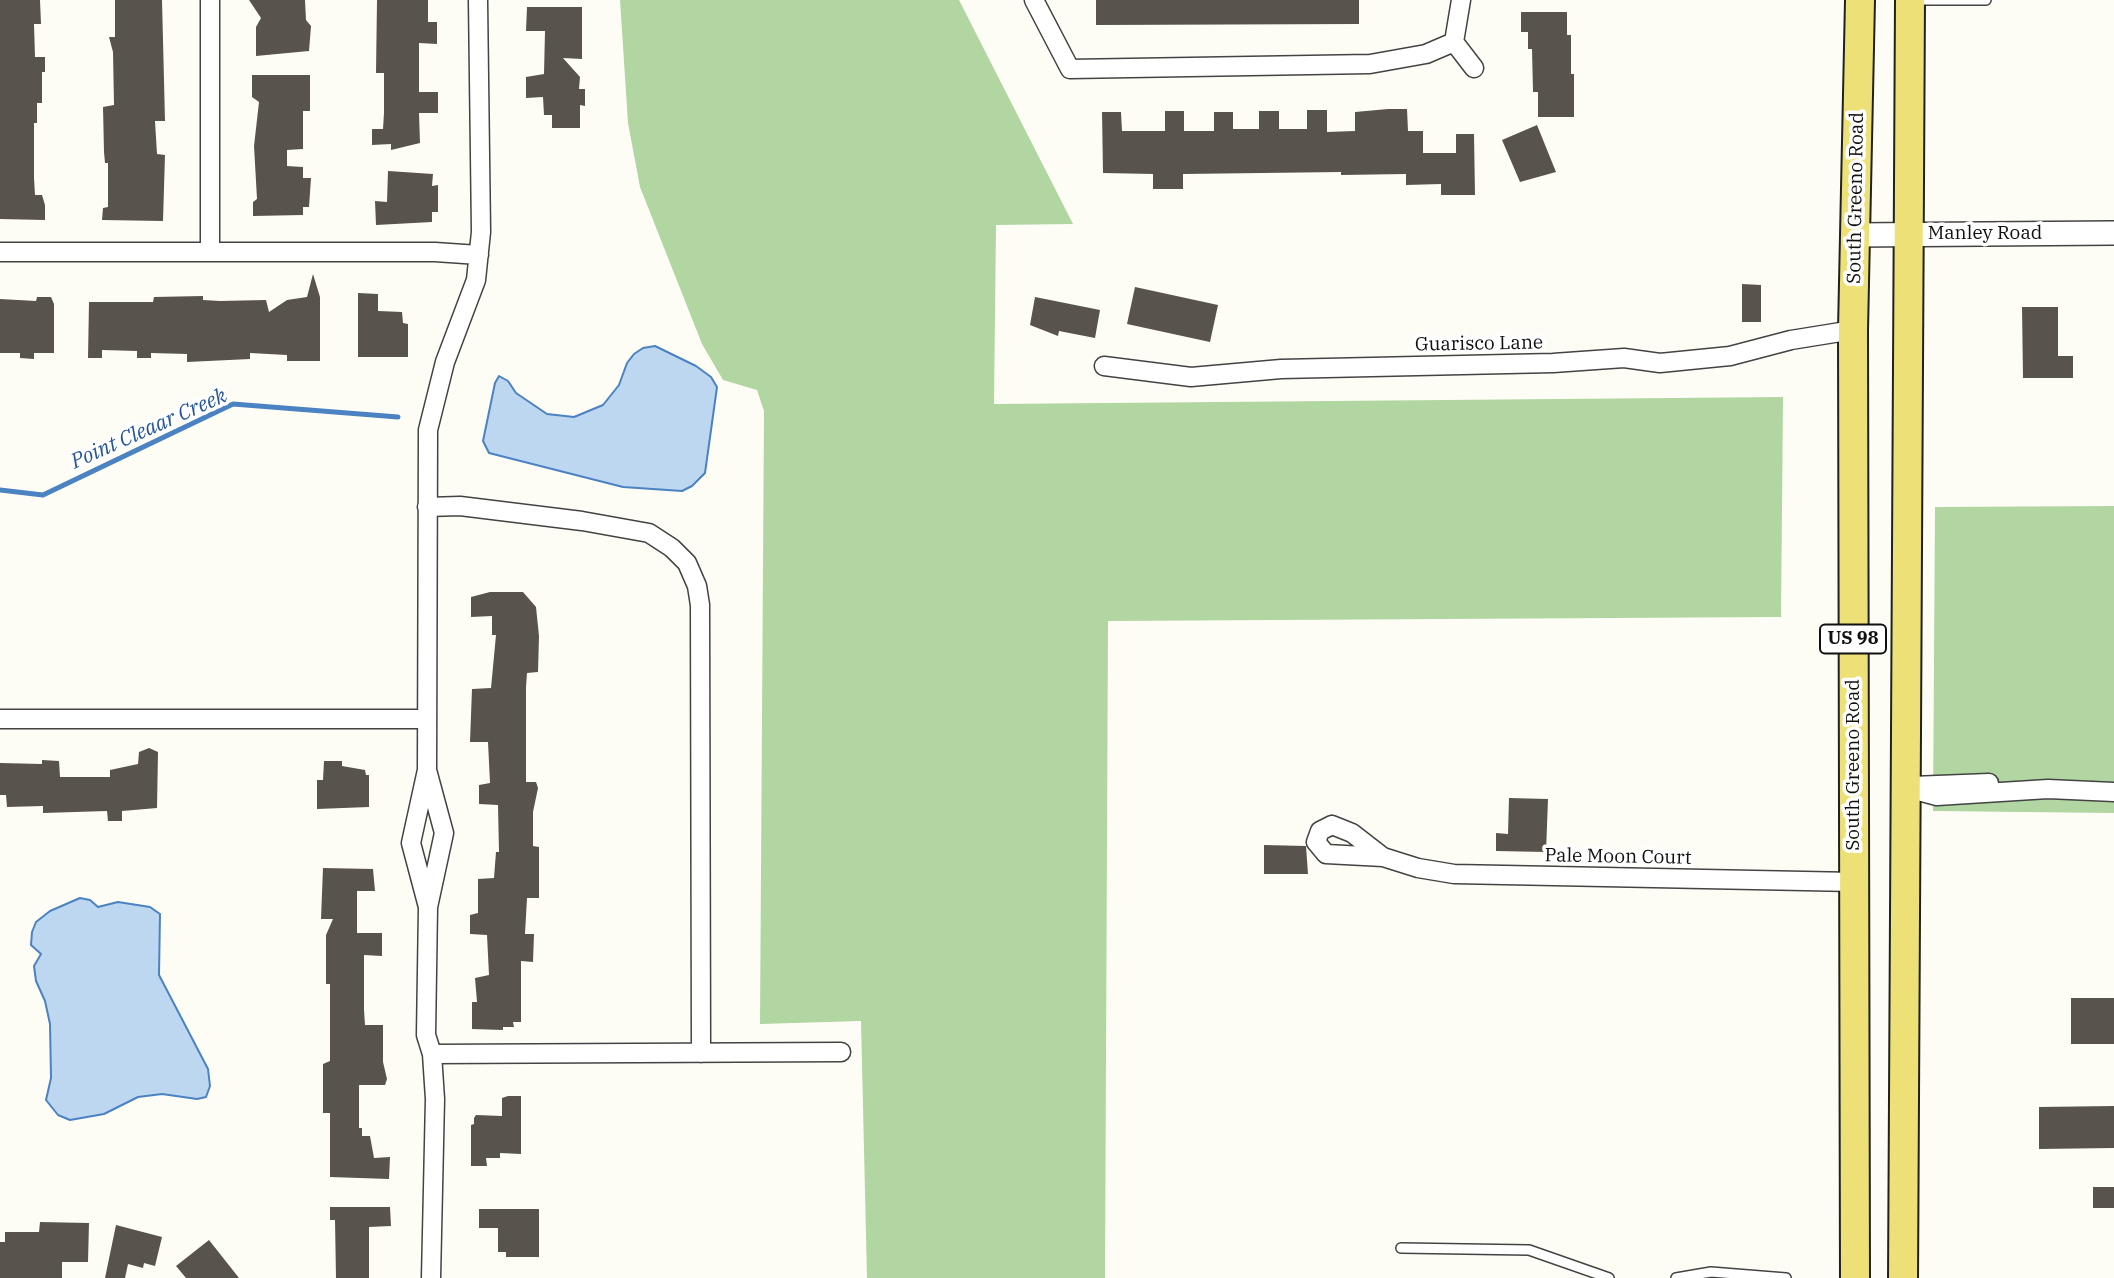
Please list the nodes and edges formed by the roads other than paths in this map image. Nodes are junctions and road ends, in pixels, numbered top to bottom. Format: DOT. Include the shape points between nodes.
graph roads {
  1 [pos="210,0"];
  2 [pos="1034,0"];
  3 [pos="1461,0"];
  4 [pos="1860,0"];
  5 [pos="1910,0"];
  6 [pos="1986,0"];
  7 [pos="481,5"];
  8 [pos="1454,42"];
  9 [pos="1474,68"];
  10 [pos="2114,233"];
  11 [pos="1855,234"];
  12 [pos="1908,234"];
  13 [pos="210,251"];
  14 [pos="0,252"];
  15 [pos="479,255"];
  16 [pos="1853,330"];
  17 [pos="1104,366"];
  18 [pos="428,507"];
  19 [pos="0,719"];
  20 [pos="426,719"];
  21 [pos="427,770"];
  22 [pos="1904,787"];
  23 [pos="2114,792"];
  24 [pos="1383,857"];
  25 [pos="1854,882"];
  26 [pos="428,907"];
  27 [pos="841,1052"];
  28 [pos="701,1053"];
  29 [pos="432,1054"];
  30 [pos="1401,1248"];
  31 [pos="430,1278"];
  32 [pos="1609,1278"];
  33 [pos="1676,1278"];
  34 [pos="1786,1278"];
  35 [pos="1855,1278"];
  36 [pos="1903,1278"];
  1 -- 13 [label="street"];
  2 -- 8 [label="street" via="1070,69 1370,64 1426,54"];
  3 -- 8 [label="street"];
  4 -- 11 [label="main road, South Greeno Road / US 98"];
  5 -- 6 [label="lane"];
  5 -- 12 [label="main road, US 98"];
  7 -- 15 [label="street"];
  8 -- 9 [label="street"];
  10 -- 12 [label="street, Manley Road"];
  11 -- 12 [label="street, Manley Road"];
  11 -- 16 [label="main road, South Greeno Road / US 98"];
  12 -- 22 [label="main road, US 98"];
  13 -- 14 [label="street"];
  13 -- 15 [label="street"];
  15 -- 18 [label="street" via="476,280 445,362 430,420"];
  16 -- 17 [label="street, Guarisco Lane" via="1730,356 1660,363 1612,358 1281,369 1191,377"];
  16 -- 25 [label="main road, South Greeno Road / US 98"];
  18 -- 20 [label="street"];
  18 -- 28 [label="street" via="494,510 649,533 687,563 699,605"];
  19 -- 20 [label="street"];
  20 -- 21 [label="street"];
  21 -- 26 [label="street" via="411,843"];
  21 -- 26 [label="street" via="444,832"];
  22 -- 23 [label="street" via="1937,782 2011,783"];
  22 -- 36 [label="main road, US 98"];
  24 -- 25 [label="street, Pale Moon Court" via="1454,874"];
  25 -- 35 [label="main road, South Greeno Road / US 98"];
  26 -- 29 [label="street" via="426,1035"];
  27 -- 28 [label="street"];
  28 -- 29 [label="street"];
  29 -- 31 [label="street"];
  30 -- 32 [label="lane" via="1529,1250"];
  33 -- 34 [label="lane" via="1711,1272"];
}
